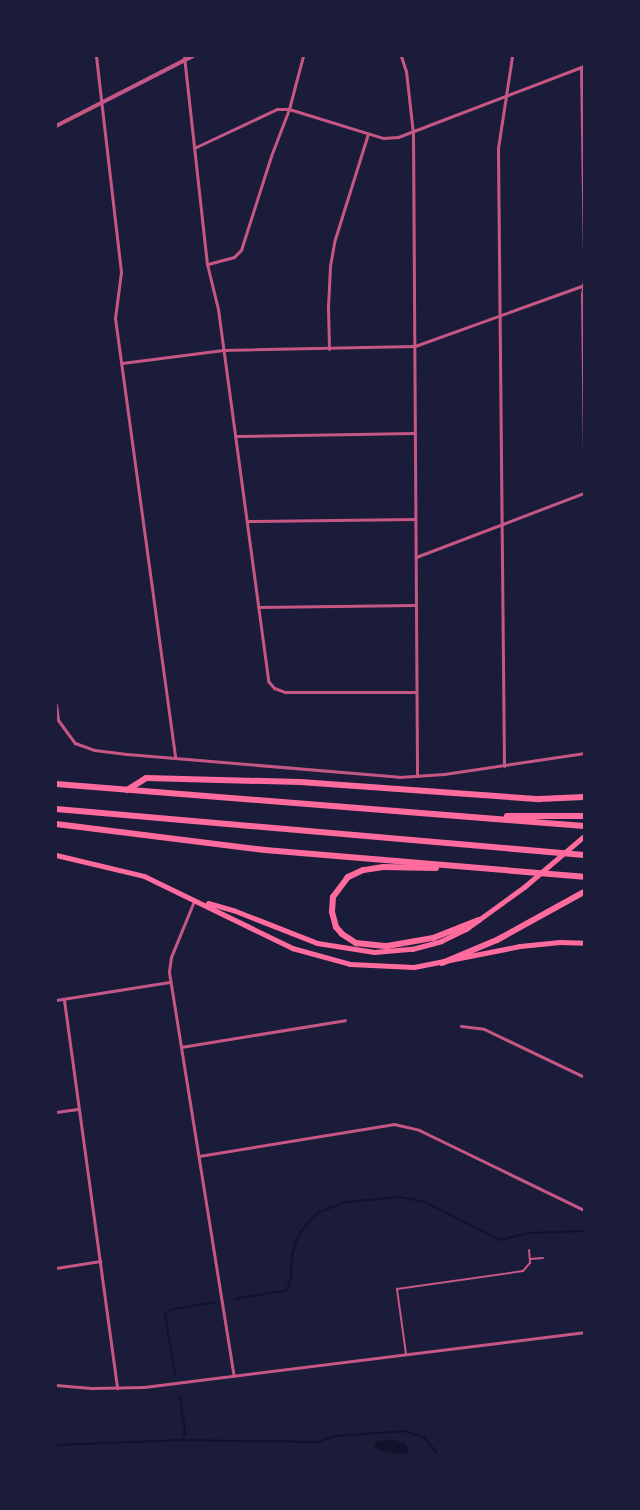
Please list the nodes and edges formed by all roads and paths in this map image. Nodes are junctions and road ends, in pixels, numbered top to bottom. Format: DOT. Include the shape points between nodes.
graph roads {
  1 [pos="96,56"];
  2 [pos="193,56"];
  3 [pos="303,56"];
  4 [pos="400,56"];
  5 [pos="513,56"];
  6 [pos="184,58"];
  7 [pos="583,66"];
  8 [pos="504,97"];
  9 [pos="102,104"];
  10 [pos="289,109"];
  11 [pos="56,126"];
  12 [pos="413,133"];
  13 [pos="368,134"];
  14 [pos="194,148"];
  15 [pos="585,249"];
  16 [pos="207,264"];
  17 [pos="585,280"];
  18 [pos="584,285"];
  19 [pos="499,317"];
  20 [pos="415,346"];
  21 [pos="329,349"];
  22 [pos="223,350"];
  23 [pos="122,363"];
  24 [pos="414,433"];
  25 [pos="235,436"];
  26 [pos="585,451"];
  27 [pos="585,493"];
  28 [pos="415,519"];
  29 [pos="247,522"];
  30 [pos="501,525"];
  31 [pos="416,557"];
  32 [pos="415,605"];
  33 [pos="258,607"];
  34 [pos="416,692"];
  35 [pos="56,705"];
  36 [pos="585,753"];
  37 [pos="175,757"];
  38 [pos="504,766"];
  39 [pos="417,776"];
  40 [pos="56,784"];
  41 [pos="128,790"];
  42 [pos="585,797"];
  43 [pos="56,809"];
  44 [pos="468,816"];
  45 [pos="585,816"];
  46 [pos="56,824"];
  47 [pos="585,826"];
  48 [pos="585,836"];
  49 [pos="56,855"];
  50 [pos="585,855"];
  51 [pos="514,871"];
  52 [pos="585,877"];
  53 [pos="585,892"];
  54 [pos="195,900"];
  55 [pos="479,920"];
  56 [pos="585,943"];
  57 [pos="442,963"];
  58 [pos="170,982"];
  59 [pos="56,1000"];
  60 [pos="64,1000"];
  61 [pos="345,1020"];
  62 [pos="461,1026"];
  63 [pos="181,1047"];
  64 [pos="585,1077"];
  65 [pos="78,1109"];
  66 [pos="56,1112"];
  67 [pos="199,1156"];
  68 [pos="585,1210"];
  69 [pos="529,1250"];
  70 [pos="543,1258"];
  71 [pos="530,1259"];
  72 [pos="100,1261"];
  73 [pos="56,1268"];
  74 [pos="585,1332"];
  75 [pos="406,1354"];
  76 [pos="234,1376"];
  77 [pos="56,1385"];
  78 [pos="117,1388"];
  1 -- 9 [label="street"];
  2 -- 6 [label="street"];
  3 -- 10 [label="street"];
  4 -- 12 [label="street" via="406,71"];
  5 -- 8 [label="street"];
  6 -- 9 [label="street"];
  6 -- 14 [label="street"];
  7 -- 8 [label="street"];
  7 -- 15 [label="street"];
  8 -- 12 [label="street"];
  8 -- 19 [label="street" via="498,148"];
  9 -- 11 [label="street"];
  9 -- 23 [label="street" via="121,272 115,318"];
  10 -- 13 [label="street"];
  10 -- 14 [label="street" via="277,109"];
  10 -- 16 [label="street" via="241,250 234,257"];
  12 -- 13 [label="street" via="383,138"];
  12 -- 20 [label="street"];
  13 -- 21 [label="street" via="330,266"];
  14 -- 16 [label="street"];
  16 -- 22 [label="street"];
  17 -- 18 [label="street"];
  18 -- 19 [label="street"];
  18 -- 26 [label="street"];
  19 -- 20 [label="street"];
  19 -- 30 [label="street"];
  20 -- 21 [label="street"];
  20 -- 24 [label="street"];
  21 -- 22 [label="street"];
  22 -- 23 [label="street"];
  22 -- 25 [label="street"];
  23 -- 37 [label="street"];
  24 -- 25 [label="street"];
  24 -- 28 [label="street"];
  25 -- 29 [label="street"];
  27 -- 30 [label="street"];
  28 -- 29 [label="street"];
  28 -- 31 [label="street"];
  29 -- 33 [label="street"];
  30 -- 31 [label="street"];
  30 -- 38 [label="street"];
  31 -- 32 [label="street"];
  32 -- 33 [label="street"];
  32 -- 34 [label="street"];
  33 -- 34 [label="street" via="268,681 274,688 285,692"];
  34 -- 39 [label="street"];
  35 -- 37 [label="street" via="58,720 75,743 94,750"];
  36 -- 38 [label="street"];
  37 -- 39 [label="street" via="378,776"];
  38 -- 39 [label="street"];
  40 -- 41 [label="highway"];
  41 -- 42 [label="highway" via="146,778 300,782 539,799"];
  41 -- 44 [label="highway"];
  43 -- 50 [label="highway"];
  44 -- 45 [label="highway"];
  44 -- 47 [label="highway"];
  46 -- 51 [label="highway" via="265,850"];
  48 -- 55 [label="main road"];
  49 -- 54 [label="main road" via="144,876"];
  51 -- 52 [label="highway"];
  51 -- 55 [label="highway" via="373,868 344,880 332,904 339,931 366,945 416,942"];
  53 -- 57 [label="highway" via="497,940"];
  54 -- 55 [label="main road" via="233,910 317,943 361,951 428,945"];
  54 -- 57 [label="main road" via="292,948 331,960 388,968"];
  54 -- 58 [label="street" via="171,957"];
  56 -- 57 [label="main road" via="530,945"];
  58 -- 60 [label="street"];
  58 -- 63 [label="street"];
  59 -- 60 [label="street"];
  60 -- 65 [label="street"];
  61 -- 63 [label="street"];
  62 -- 64 [label="street" via="484,1029"];
  63 -- 67 [label="street"];
  65 -- 66 [label="street"];
  65 -- 72 [label="street"];
  67 -- 68 [label="street" via="394,1124 419,1130"];
  67 -- 76 [label="street"];
  69 -- 71 [label="street"];
  70 -- 71 [label="street"];
  71 -- 75 [label="street" via="523,1271 397,1289"];
  72 -- 73 [label="street"];
  72 -- 78 [label="street"];
  74 -- 75 [label="street"];
  75 -- 76 [label="street"];
  76 -- 78 [label="street"];
  77 -- 78 [label="street"];
}
